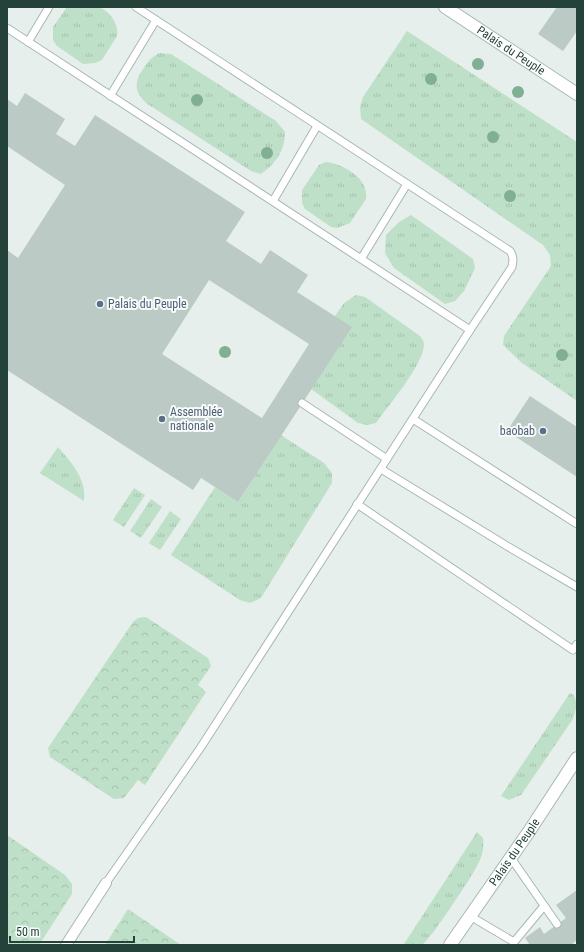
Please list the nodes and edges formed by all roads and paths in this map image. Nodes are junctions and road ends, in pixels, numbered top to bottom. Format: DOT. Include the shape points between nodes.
graph roads {
  1 [pos="49,7"];
  2 [pos="136,7"];
  3 [pos="445,7"];
  4 [pos="156,20"];
  5 [pos="7,28"];
  6 [pos="28,42"];
  7 [pos="577,94"];
  8 [pos="110,96"];
  9 [pos="317,126"];
  10 [pos="407,184"];
  11 [pos="273,201"];
  12 [pos="361,259"];
  13 [pos="470,330"];
  14 [pos="302,403"];
  15 [pos="413,419"];
  16 [pos="387,459"];
  17 [pos="381,469"];
  18 [pos="357,504"];
  19 [pos="577,524"];
  20 [pos="577,587"];
  21 [pos="576,648"];
  22 [pos="577,758"];
  23 [pos="511,858"];
  24 [pos="106,883"];
  25 [pos="544,906"];
  26 [pos="470,916"];
  27 [pos="557,924"];
  28 [pos="515,943"];
  29 [pos="66,945"];
  30 [pos="450,945"];
  1 -- 6 [label="lane"];
  2 -- 4 [label="lane"];
  3 -- 7 [label="street, Palais du Peuple"];
  4 -- 8 [label="lane"];
  4 -- 9 [label="lane"];
  5 -- 6 [label="lane"];
  6 -- 8 [label="lane"];
  8 -- 11 [label="lane"];
  9 -- 10 [label="lane"];
  9 -- 11 [label="lane"];
  10 -- 12 [label="lane"];
  10 -- 13 [label="lane" via="505,247 513,256 512,267"];
  11 -- 12 [label="lane"];
  12 -- 13 [label="lane"];
  13 -- 15 [label="lane"];
  14 -- 16 [label="lane"];
  15 -- 16 [label="lane"];
  15 -- 19 [label="lane"];
  16 -- 17 [label="lane"];
  17 -- 18 [label="lane"];
  17 -- 20 [label="lane"];
  18 -- 21 [label="lane"];
  18 -- 24 [label="lane" via="201,747"];
  22 -- 23 [label="street, Palais du Peuple"];
  23 -- 25 [label="lane"];
  23 -- 26 [label="street, Palais du Peuple"];
  24 -- 29 [label="street"];
  25 -- 27 [label="lane"];
  25 -- 28 [label="lane"];
  26 -- 28 [label="lane"];
  26 -- 30 [label="street, Palais du Peuple"];
}
